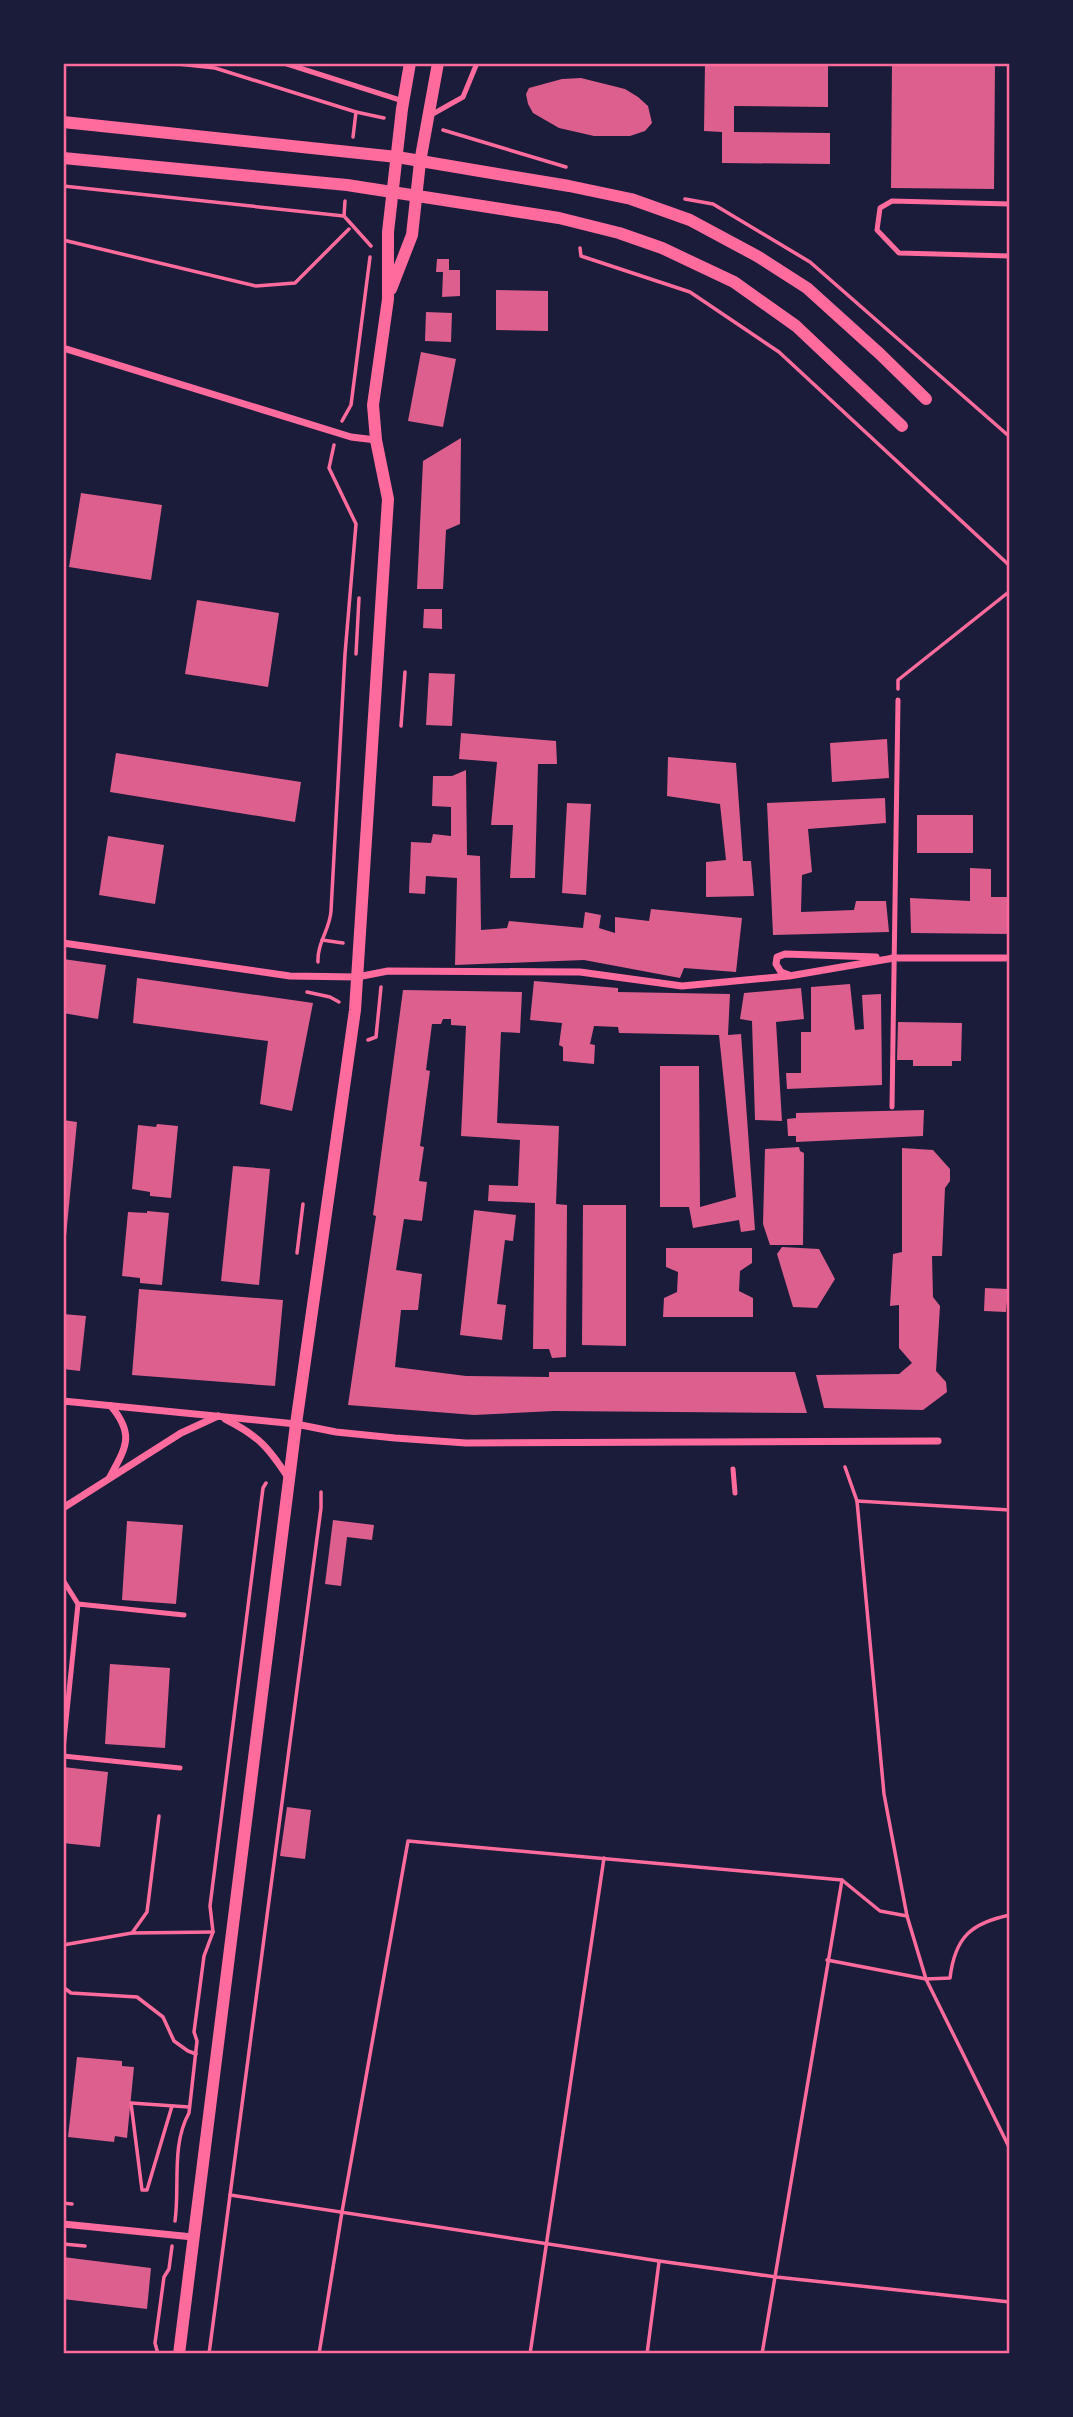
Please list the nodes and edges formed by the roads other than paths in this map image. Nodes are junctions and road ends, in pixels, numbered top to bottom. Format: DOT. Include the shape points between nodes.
graph roads {
  1 [pos="284,63"];
  2 [pos="410,63"];
  3 [pos="438,63"];
  4 [pos="477,63"];
  5 [pos="403,101"];
  6 [pos="429,117"];
  7 [pos="63,122"];
  8 [pos="397,157"];
  9 [pos="63,158"];
  10 [pos="420,162"];
  11 [pos="392,192"];
  12 [pos="416,196"];
  13 [pos="1010,204"];
  14 [pos="1010,256"];
  15 [pos="387,299"];
  16 [pos="63,348"];
  17 [pos="926,399"];
  18 [pos="902,426"];
  19 [pos="376,440"];
  20 [pos="898,699"];
  21 [pos="63,943"];
  22 [pos="894,958"];
  23 [pos="1010,958"];
  24 [pos="789,976"];
  25 [pos="358,977"];
  26 [pos="892,1107"];
  27 [pos="63,1401"];
  28 [pos="111,1406"];
  29 [pos="218,1416"];
  30 [pos="296,1424"];
  31 [pos="938,1441"];
  32 [pos="733,1469"];
  33 [pos="108,1480"];
  34 [pos="289,1481"];
  35 [pos="735,1493"];
  36 [pos="63,1508"];
  37 [pos="63,1580"];
  38 [pos="78,1604"];
  39 [pos="184,1615"];
  40 [pos="63,1750"];
  41 [pos="63,1756"];
  42 [pos="180,1768"];
  43 [pos="63,2224"];
  44 [pos="193,2237"];
  45 [pos="179,2354"];
  1 -- 5 [label="lane"];
  2 -- 5 [label="street"];
  3 -- 6 [label="street"];
  4 -- 6 [label="lane" via="463,97"];
  5 -- 8 [label="street"];
  6 -- 10 [label="street"];
  7 -- 8 [label="street"];
  8 -- 10 [label="street"];
  8 -- 11 [label="street"];
  9 -- 11 [label="street"];
  10 -- 12 [label="street"];
  10 -- 17 [label="street" via="631,199 690,220 807,288"];
  11 -- 12 [label="street"];
  11 -- 15 [label="street"];
  12 -- 15 [label="street" via="412,235"];
  12 -- 18 [label="street" via="559,218 674,253 734,282 796,326"];
  13 -- 14 [label="lane" via="892,201 880,208 877,230 899,253"];
  15 -- 19 [label="street" via="373,405"];
  16 -- 19 [label="street" via="338,433"];
  19 -- 25 [label="street" via="388,499"];
  20 -- 22 [label="lane"];
  21 -- 25 [label="street" via="290,976"];
  22 -- 23 [label="street"];
  22 -- 24 [label="street"];
  22 -- 24 [label="street" via="777,957 781,972"];
  22 -- 26 [label="lane"];
  24 -- 25 [label="street" via="682,986 580,972 388,971"];
  25 -- 30 [label="street"];
  27 -- 28 [label="street"];
  28 -- 29 [label="street"];
  28 -- 33 [label="street" via="123,1420 128,1436"];
  29 -- 30 [label="street"];
  29 -- 33 [label="street" via="181,1433"];
  29 -- 34 [label="street" via="248,1431 269,1449"];
  30 -- 31 [label="street" via="345,1433 466,1443"];
  30 -- 34 [label="street"];
  32 -- 35 [label="lane"];
  33 -- 36 [label="street"];
  34 -- 44 [label="street"];
  37 -- 38 [label="lane"];
  38 -- 39 [label="lane"];
  38 -- 40 [label="lane"];
  41 -- 42 [label="lane"];
  43 -- 44 [label="street"];
  44 -- 45 [label="street"];
}
